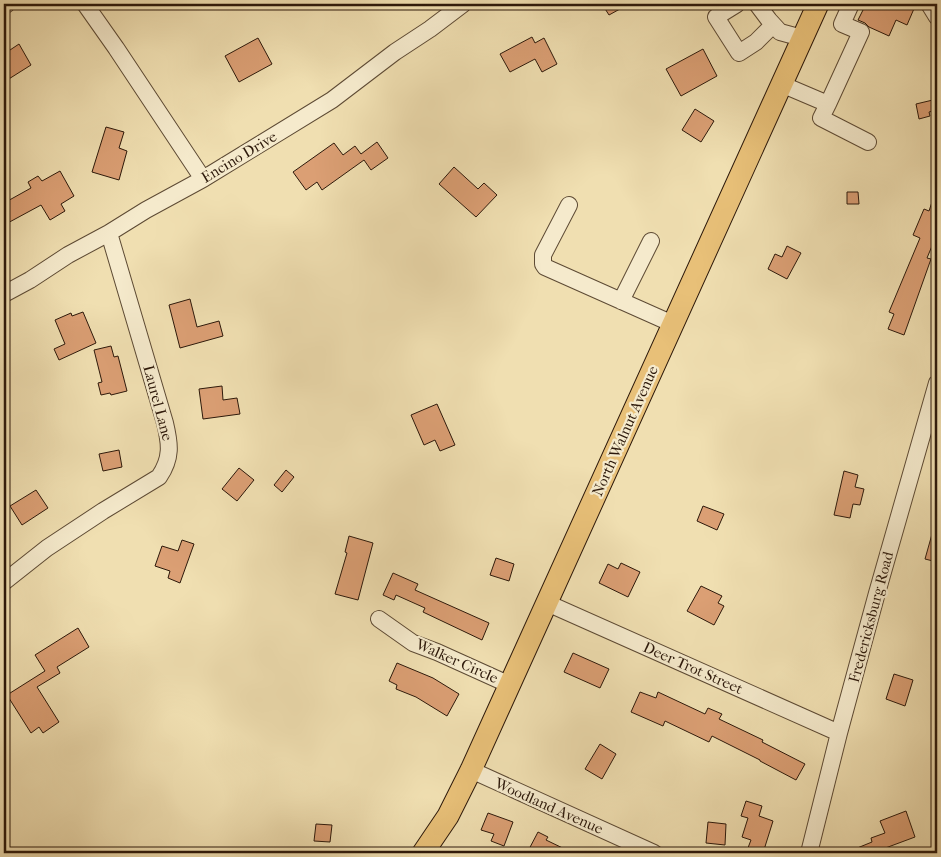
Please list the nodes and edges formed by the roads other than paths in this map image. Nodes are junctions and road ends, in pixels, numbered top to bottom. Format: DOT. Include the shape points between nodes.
graph roads {
  1 [pos="7,4"];
  2 [pos="85,4"];
  3 [pos="463,4"];
  4 [pos="737,4"];
  5 [pos="757,4"];
  6 [pos="818,4"];
  7 [pos="928,4"];
  8 [pos="847,5"];
  9 [pos="4,6"];
  10 [pos="937,17"];
  11 [pos="773,25"];
  12 [pos="802,38"];
  13 [pos="781,84"];
  14 [pos="828,104"];
  15 [pos="868,142"];
  16 [pos="203,179"];
  17 [pos="569,205"];
  18 [pos="109,233"];
  19 [pos="651,241"];
  20 [pos="4,294"];
  21 [pos="621,301"];
  22 [pos="673,324"];
  23 [pos="937,383"];
  24 [pos="4,582"];
  25 [pos="547,604"];
  26 [pos="379,619"];
  27 [pos="510,685"];
  28 [pos="839,733"];
  29 [pos="471,770"];
  30 [pos="423,853"];
  31 [pos="654,853"];
  32 [pos="809,853"];
  1 -- 9 [label="street"];
  2 -- 16 [label="street"];
  3 -- 16 [label="street, Encino Drive" via="332,100"];
  4 -- 11 [label="street" via="716,18 739,53"];
  5 -- 11 [label="street"];
  6 -- 12 [label="main road, North Walnut Avenue"];
  7 -- 10 [label="street"];
  8 -- 14 [label="street" via="842,24 861,32"];
  11 -- 12 [label="street" via="780,32"];
  12 -- 13 [label="main road, North Walnut Avenue"];
  13 -- 14 [label="street"];
  13 -- 22 [label="main road, North Walnut Avenue"];
  14 -- 15 [label="street" via="821,118"];
  16 -- 18 [label="street, Encino Drive"];
  17 -- 21 [label="street" via="543,255 543,264"];
  18 -- 20 [label="street, Encino Drive"];
  18 -- 24 [label="street, Laurel Lane" via="165,423 170,449 168,458 160,477 47,548"];
  19 -- 21 [label="street"];
  21 -- 22 [label="street"];
  22 -- 25 [label="main road, North Walnut Avenue"];
  23 -- 28 [label="street, Fredericksburg Road"];
  25 -- 27 [label="main road, North Walnut Avenue"];
  25 -- 28 [label="street, Deer Trot Street"];
  26 -- 27 [label="street, Walker Circle" via="413,643"];
  27 -- 29 [label="main road, North Walnut Avenue"];
  28 -- 32 [label="street, Fredericksburg Road"];
  29 -- 30 [label="main road, North Walnut Avenue" via="448,816"];
  29 -- 31 [label="street, Woodland Avenue"];
}
